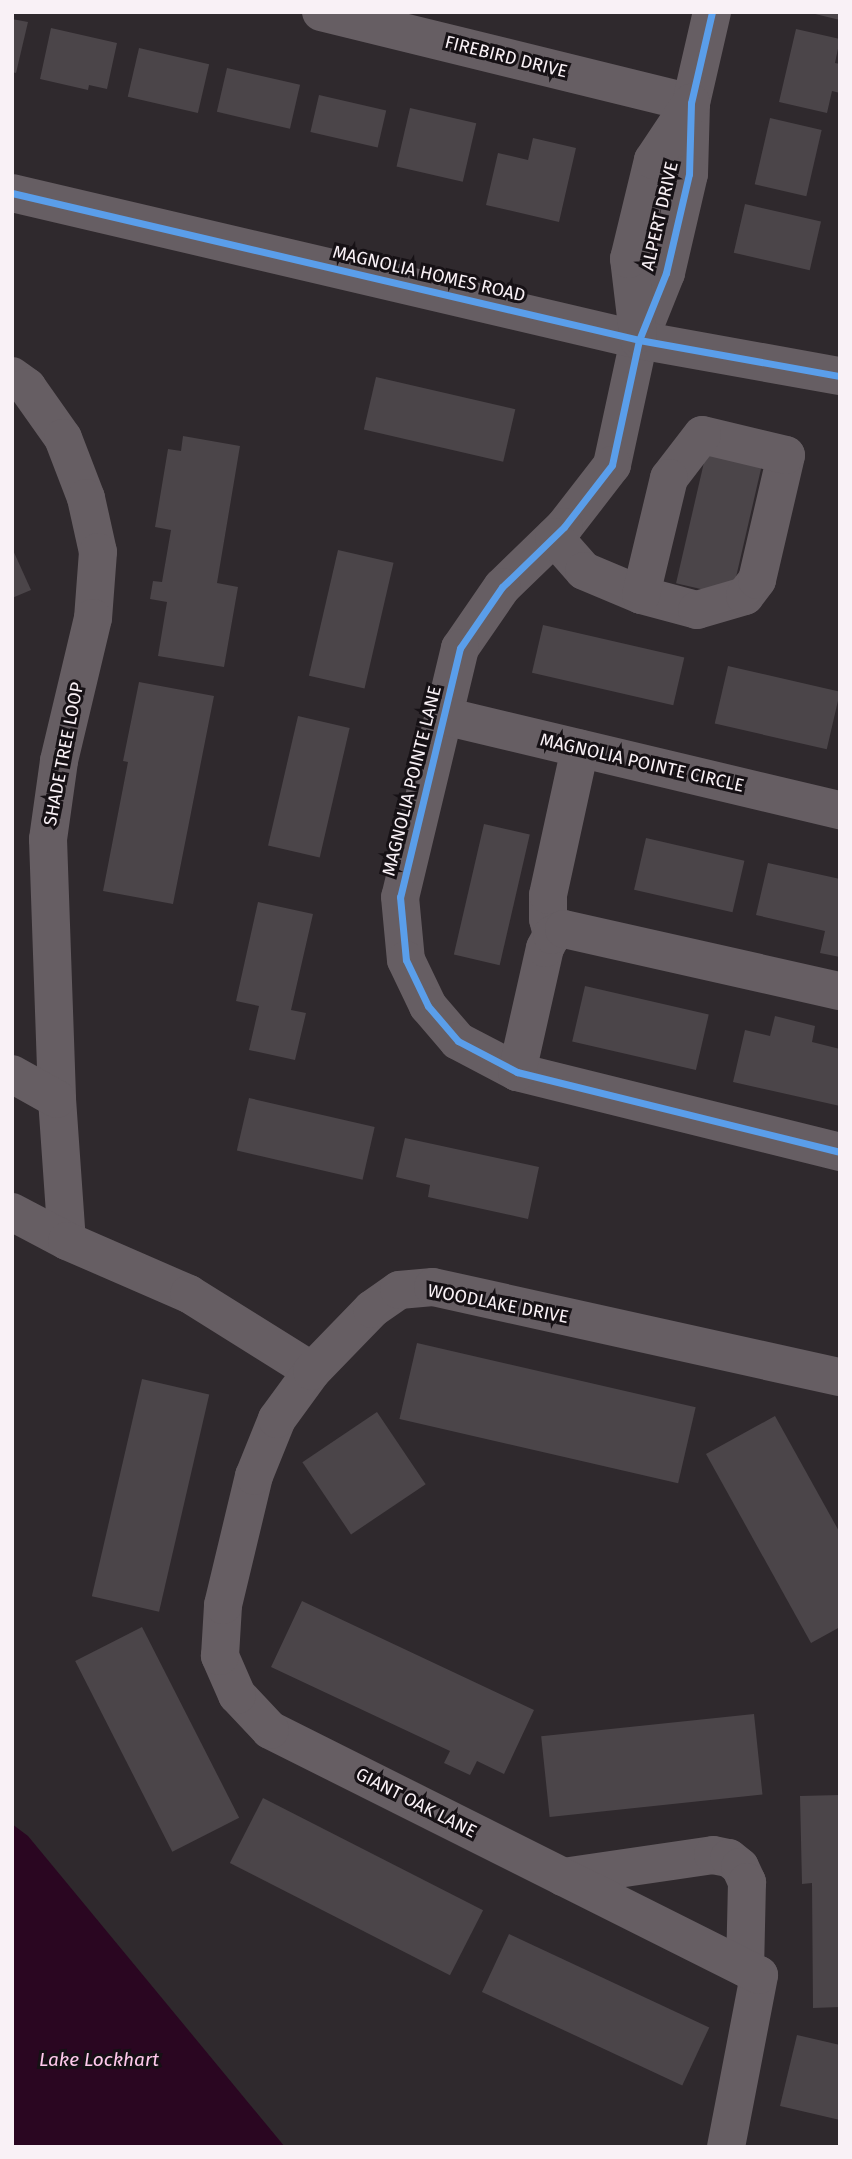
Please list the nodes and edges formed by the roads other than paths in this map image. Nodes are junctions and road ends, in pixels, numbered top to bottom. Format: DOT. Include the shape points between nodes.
graph roads {
  1 [pos="321,12"];
  2 [pos="712,12"];
  3 [pos="691,103"];
  4 [pos="12,193"];
  5 [pos="639,340"];
  6 [pos="12,376"];
  7 [pos="840,376"];
  8 [pos="554,537"];
  9 [pos="641,595"];
  10 [pos="444,716"];
  11 [pos="580,748"];
  12 [pos="840,810"];
  13 [pos="552,935"];
  14 [pos="840,991"];
  15 [pos="517,1072"];
  16 [pos="12,1074"];
  17 [pos="57,1099"];
  18 [pos="840,1152"];
  19 [pos="12,1212"];
  20 [pos="67,1241"];
  21 [pos="312,1371"];
  22 [pos="840,1377"];
  23 [pos="563,1877"];
  24 [pos="746,1968"];
  25 [pos="726,2147"];
  1 -- 3 [label="street, FIREBIRD DRIVE"];
  2 -- 3 [label="street, ALPERT DRIVE"];
  3 -- 5 [label="street, ALPERT DRIVE" via="653,160 629,259"];
  4 -- 5 [label="street, MAGNOLIA HOMES ROAD"];
  5 -- 7 [label="street, MAGNOLIA HOMES ROAD"];
  5 -- 8 [label="street, MAGNOLIA POINTE LANE" via="612,465"];
  6 -- 17 [label="street, SHADE TREE LOOP" via="27,387 63,438 86,498 98,552 93,618 59,761 48,839"];
  8 -- 9 [label="street" via="584,570"];
  8 -- 10 [label="street, MAGNOLIA POINTE LANE" via="502,587 460,648"];
  9 -- 9 [label="street" via="696,610 746,596 757,580 786,456 702,435 669,478"];
  10 -- 11 [label="street, MAGNOLIA POINTE CIRCLE"];
  10 -- 15 [label="street, MAGNOLIA POINTE LANE" via="400,897 406,960 428,1006 458,1041"];
  11 -- 12 [label="street, MAGNOLIA POINTE CIRCLE"];
  11 -- 13 [label="street" via="548,895"];
  13 -- 14 [label="street" via="564,929 581,931"];
  13 -- 15 [label="street" via="545,948"];
  15 -- 18 [label="street, MAGNOLIA POINTE LANE"];
  16 -- 17 [label="street"];
  17 -- 20 [label="street, SHADE TREE LOOP"];
  19 -- 20 [label="street"];
  20 -- 21 [label="street" via="189,1294"];
  21 -- 22 [label="street, WOODLAKE DRIVE" via="372,1309 399,1290 433,1287"];
  21 -- 23 [label="street, GIANT OAK LANE" via="277,1419 254,1476 223,1605 220,1657 237,1695 270,1730"];
  23 -- 24 [label="street, GIANT OAK LANE"];
  23 -- 24 [label="street" via="713,1855 729,1858 747,1882"];
  24 -- 25 [label="street" via="760,1975"];
}
